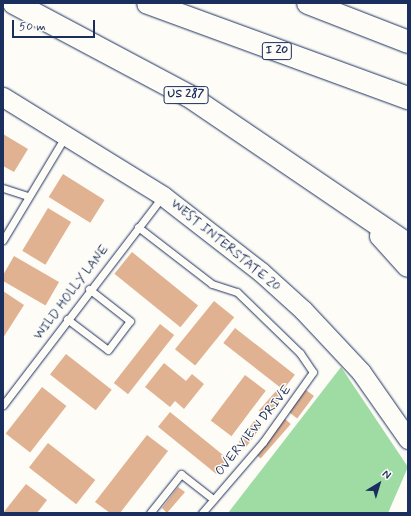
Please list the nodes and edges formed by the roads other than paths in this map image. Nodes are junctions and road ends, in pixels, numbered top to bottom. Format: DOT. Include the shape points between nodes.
graph roads {
  1 [pos="14,3"];
  2 [pos="148,3"];
  3 [pos="308,3"];
  4 [pos="408,42"];
  5 [pos="3,97"];
  6 [pos="408,98"];
  7 [pos="66,136"];
  8 [pos="3,188"];
  9 [pos="28,196"];
  10 [pos="163,196"];
  11 [pos="349,202"];
  12 [pos="138,227"];
  13 [pos="3,240"];
  14 [pos="408,245"];
  15 [pos="408,266"];
  16 [pos="89,289"];
  17 [pos="67,319"];
  18 [pos="3,405"];
  19 [pos="408,439"];
  20 [pos="213,499"];
  21 [pos="150,513"];
  22 [pos="202,513"];
  1 -- 11 [label="highway, US 287" via="189,96"];
  2 -- 6 [label="highway, I 20"];
  3 -- 4 [label="highway"];
  5 -- 7 [label="main road, WEST INTERSTATE 20"];
  7 -- 9 [label="lane"];
  7 -- 10 [label="main road, WEST INTERSTATE 20"];
  8 -- 9 [label="lane"];
  9 -- 13 [label="lane"];
  10 -- 12 [label="lane, WILD HOLLY LANE"];
  10 -- 19 [label="main road, WEST INTERSTATE 20" via="303,310 361,372"];
  11 -- 14 [label="highway, US 287"];
  11 -- 15 [label="highway"];
  12 -- 16 [label="lane, WILD HOLLY LANE"];
  12 -- 20 [label="lane, OVERVIEW DRIVE" via="212,284 237,292 311,365 313,372 300,394"];
  16 -- 17 [label="lane, WILD HOLLY LANE"];
  16 -- 17 [label="lane" via="130,321 108,350"];
  17 -- 18 [label="lane, WILD HOLLY LANE"];
  20 -- 21 [label="lane" via="181,474"];
  20 -- 22 [label="lane, OVERVIEW DRIVE"];
}
